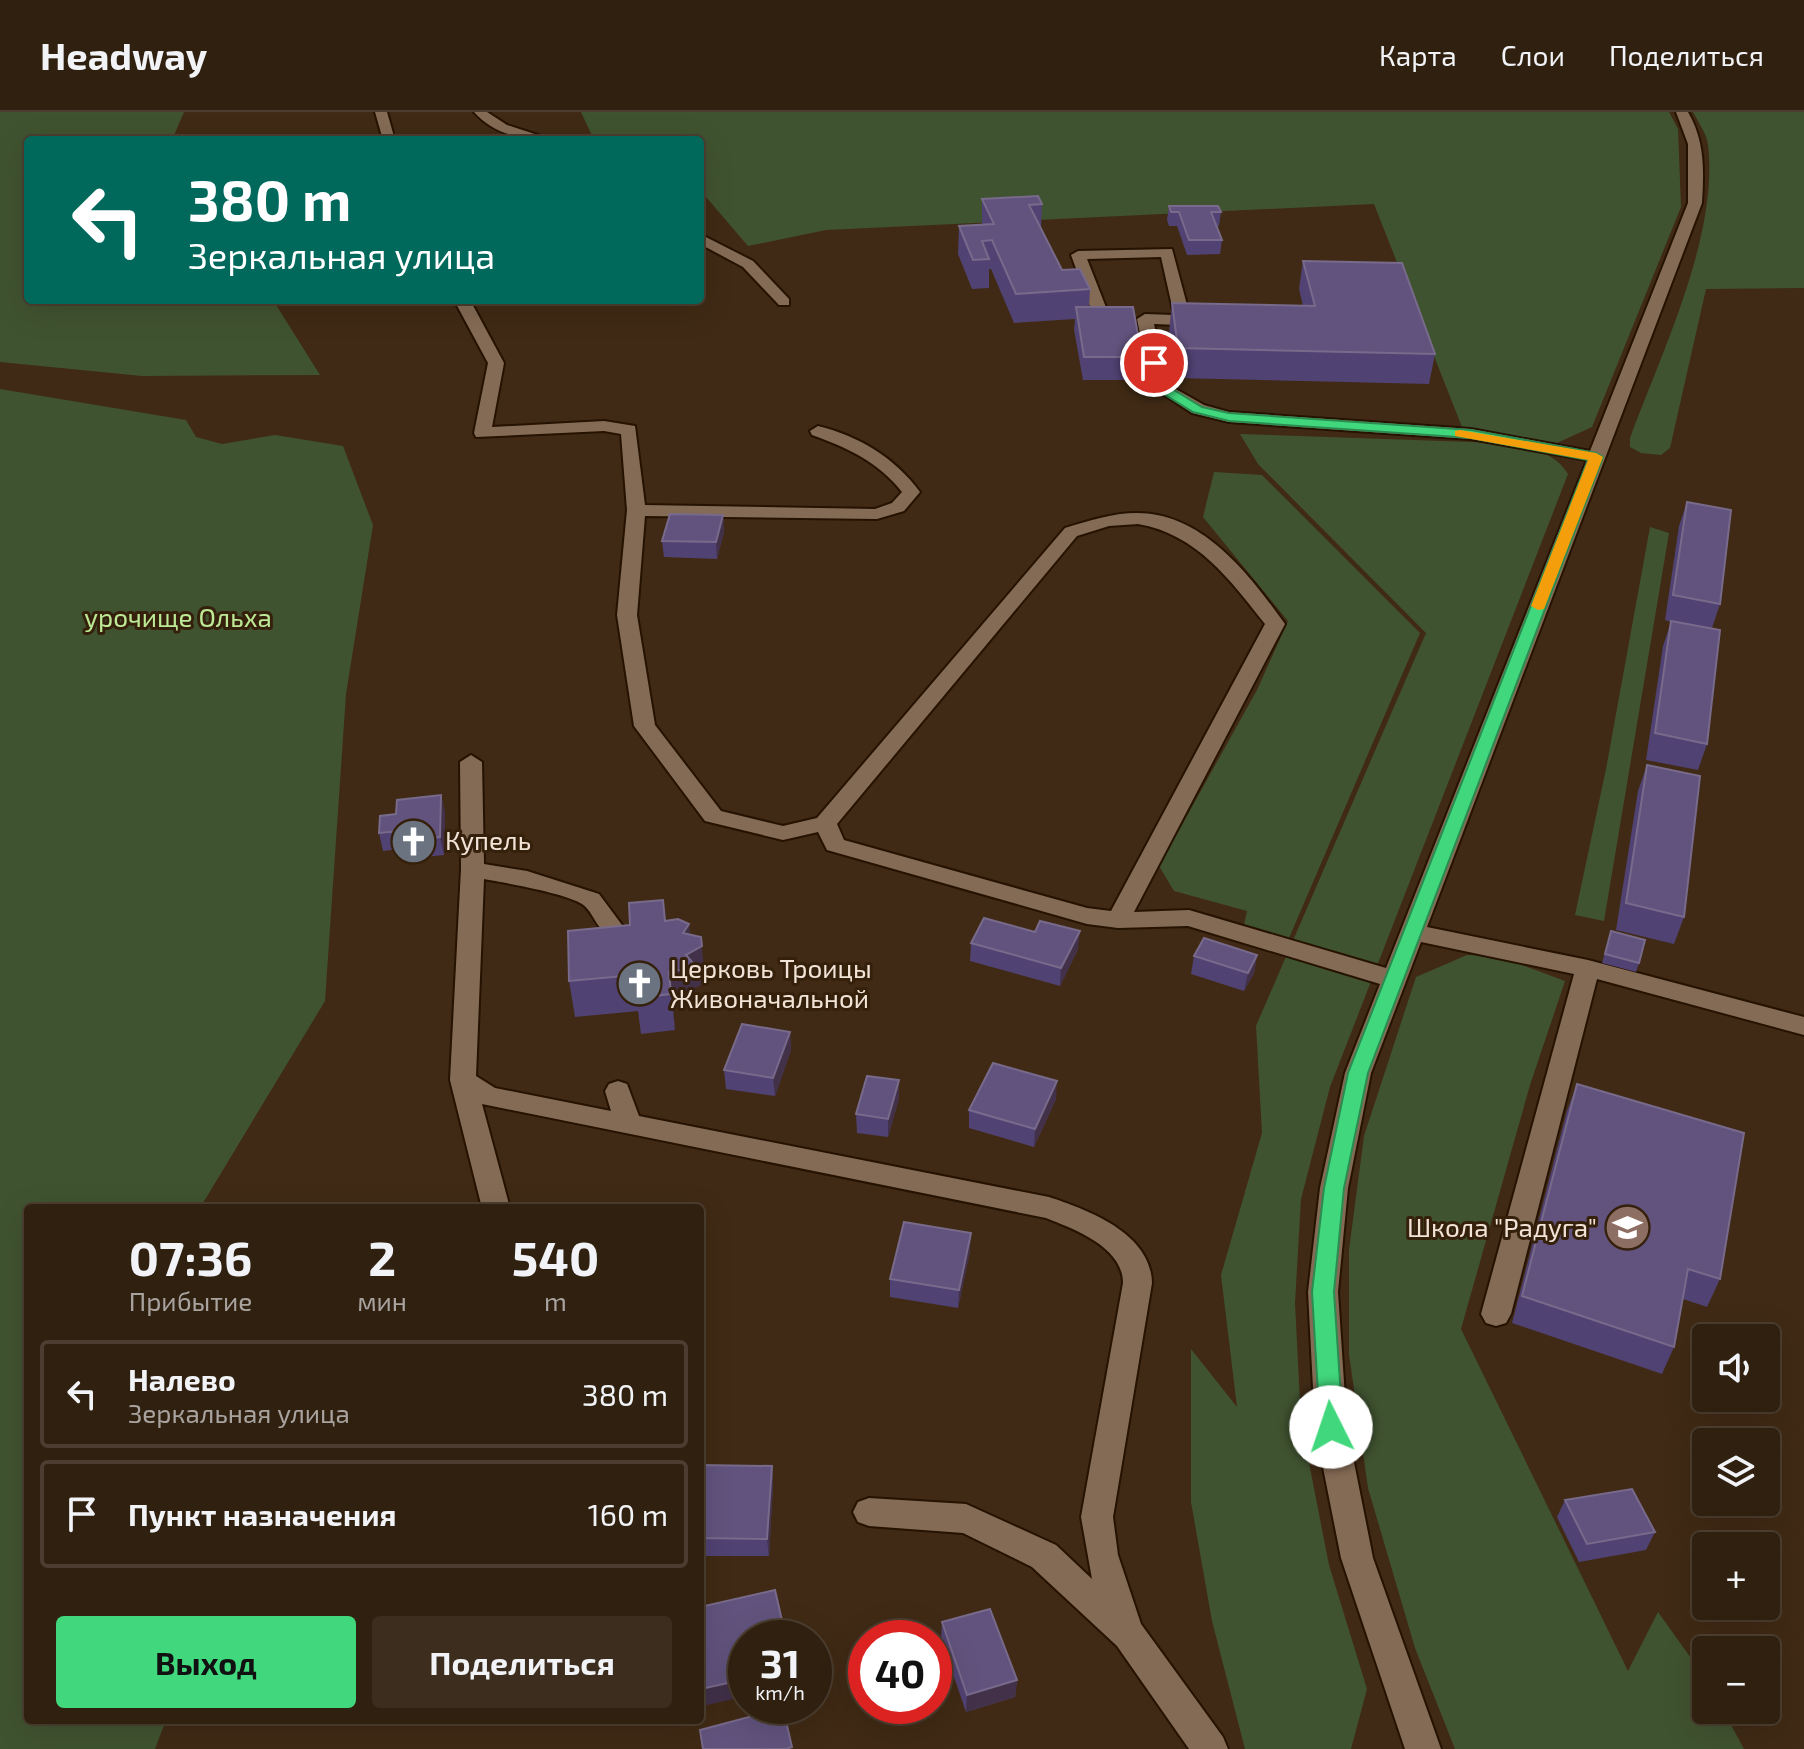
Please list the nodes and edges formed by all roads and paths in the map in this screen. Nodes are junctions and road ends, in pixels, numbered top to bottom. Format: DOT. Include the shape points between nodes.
graph roads {
  1 [pos="381,112"];
  2 [pos="480,112"];
  3 [pos="1682,112"];
  4 [pos="388,136"];
  5 [pos="531,136"];
  6 [pos="704,240"];
  7 [pos="784,302"];
  8 [pos="464,304"];
  9 [pos="1145,319"];
  10 [pos="1183,320"];
  11 [pos="1214,321"];
  12 [pos="818,431"];
  13 [pos="1596,457"];
  14 [pos="636,510"];
  15 [pos="471,762"];
  16 [pos="825,823"];
  17 [pos="473,869"];
  18 [pos="1118,920"];
  19 [pos="610,925"];
  20 [pos="1412,932"];
  21 [pos="1588,968"];
  22 [pos="1394,979"];
  23 [pos="1804,1026"];
  24 [pos="463,1080"];
  25 [pos="618,1091"];
  26 [pos="628,1124"];
  27 [pos="495,1204"];
  28 [pos="1496,1314"];
  29 [pos="869,1512"];
  30 [pos="1129,1635"];
  31 [pos="1210,1749"];
  32 [pos="1423,1749"];
  1 -- 4 [label="street"];
  2 -- 5 [label="street" via="507,130"];
  3 -- 13 [label="street" via="1693,134 1698,166 1695,203"];
  6 -- 7 [label="street" via="748,264"];
  8 -- 14 [label="street" via="496,363 482,433 604,426 629,430"];
  9 -- 10 [label="street"];
  9 -- 10 [label="street" via="1103,320 1078,255 1167,252"];
  9 -- 13 [label="street" via="1159,386 1198,409 1268,422 1471,434"];
  10 -- 11 [label="street"];
  12 -- 14 [label="street" via="877,457 911,492 898,507 877,514"];
  13 -- 20 [label="street"];
  14 -- 16 [label="street" via="627,615 645,726 713,816 783,833"];
  15 -- 17 [label="street"];
  16 -- 18 [label="street" via="835,845 1087,916"];
  16 -- 18 [label="street" via="1071,532 1098,521 1136,517 1167,522 1199,537 1275,624"];
  17 -- 19 [label="street" via="591,899"];
  17 -- 24 [label="street"];
  18 -- 22 [label="street" via="1189,918"];
  20 -- 21 [label="street"];
  20 -- 22 [label="street"];
  21 -- 23 [label="street"];
  21 -- 28 [label="street"];
  22 -- 32 [label="street" via="1358,1073 1334,1188 1323,1292 1331,1427 1357,1558"];
  24 -- 26 [label="street" via="488,1096"];
  24 -- 27 [label="street"];
  25 -- 26 [label="street"];
  26 -- 30 [label="street" via="1049,1208 1094,1225 1122,1251 1137,1274 1134,1307 1097,1517 1102,1555"];
  29 -- 30 [label="street" via="966,1519 1044,1556"];
  30 -- 31 [label="street"];
}
